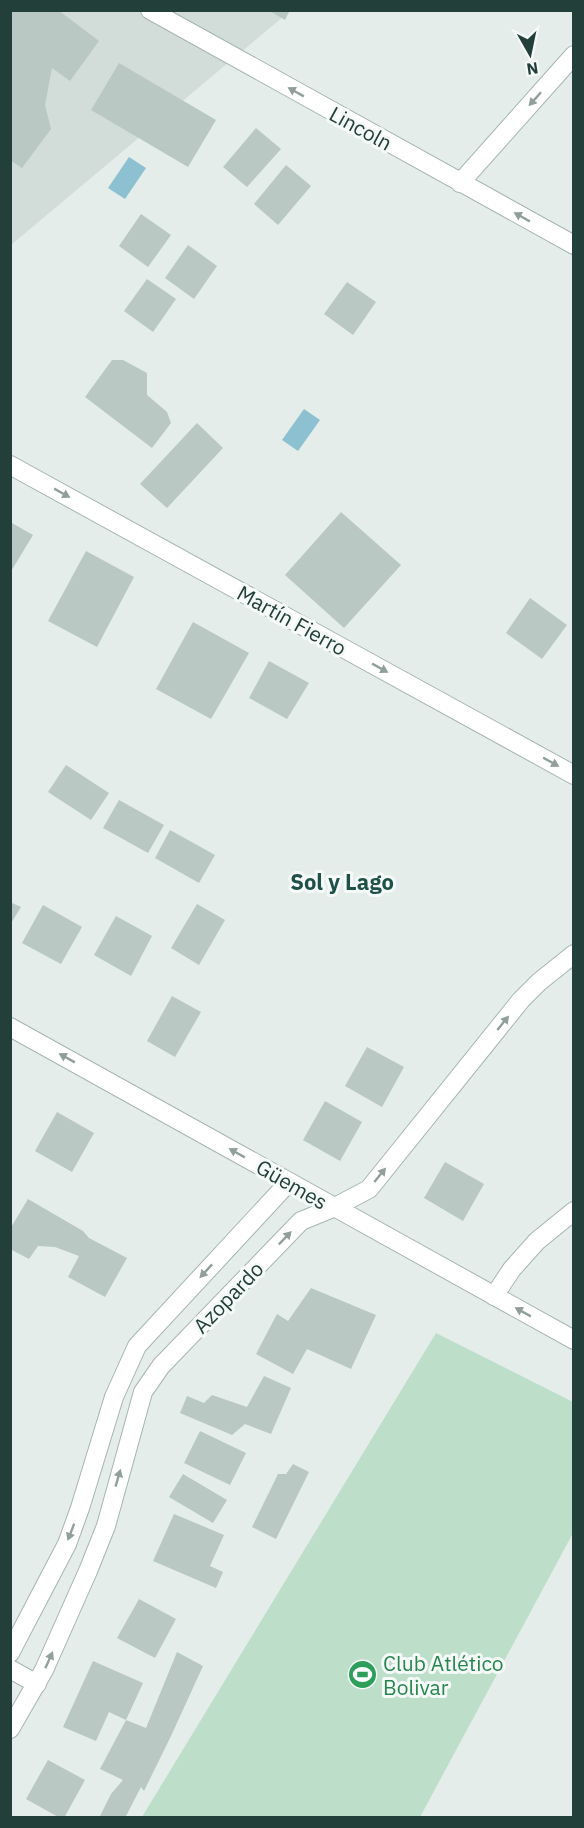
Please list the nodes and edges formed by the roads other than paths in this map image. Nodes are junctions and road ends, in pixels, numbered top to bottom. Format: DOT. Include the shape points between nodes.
graph roads {
  1 [pos="150,10"];
  2 [pos="573,55"];
  3 [pos="460,183"];
  4 [pos="573,245"];
  5 [pos="10,465"];
  6 [pos="573,775"];
  7 [pos="573,954"];
  8 [pos="10,1027"];
  9 [pos="289,1182"];
  10 [pos="333,1208"];
  11 [pos="573,1210"];
  12 [pos="494,1296"];
  13 [pos="573,1340"];
  14 [pos="10,1653"];
  15 [pos="10,1669"];
  16 [pos="37,1684"];
  17 [pos="10,1729"];
  3 -- 1 [label="street, Lincoln, one-way"];
  2 -- 3 [label="street, one-way"];
  4 -- 3 [label="street, Lincoln, one-way"];
  5 -- 6 [label="street, Martín Fierro, one-way"];
  10 -- 7 [label="street, Azopardo, one-way" via="369,1189 521,1000"];
  9 -- 8 [label="street, Güemes, one-way"];
  9 -- 10 [label="street, Güemes"];
  9 -- 14 [label="street, Azopardo, one-way" via="137,1346 114,1397 67,1544"];
  10 -- 12 [label="street, Güemes"];
  16 -- 10 [label="street, Azopardo, one-way" via="106,1526 143,1392 161,1366 301,1221"];
  11 -- 12 [label="street" via="537,1240"];
  13 -- 12 [label="street, Güemes, one-way"];
  15 -- 16 [label="street"];
  16 -- 17 [label="street, Azopardo"];
}
